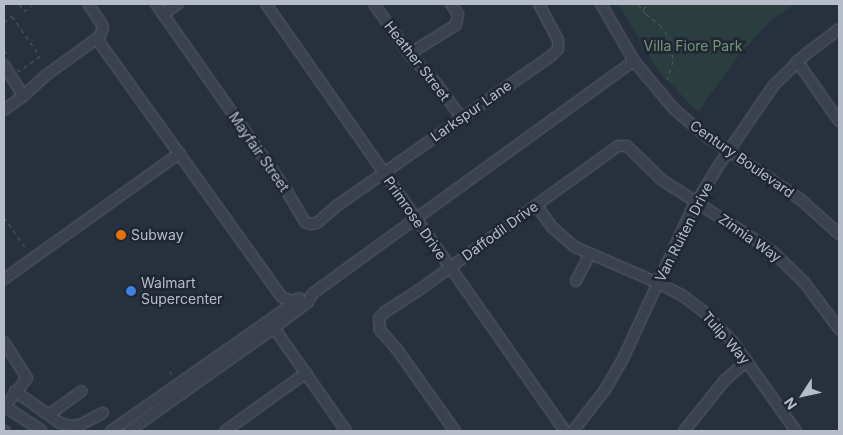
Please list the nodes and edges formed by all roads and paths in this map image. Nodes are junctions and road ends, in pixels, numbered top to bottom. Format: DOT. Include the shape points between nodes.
graph roads {
  1 [pos="18,4"];
  2 [pos="88,4"];
  3 [pos="156,4"];
  4 [pos="178,4"];
  5 [pos="266,4"];
  6 [pos="374,4"];
  7 [pos="451,4"];
  8 [pos="539,4"];
  9 [pos="601,4"];
  10 [pos="638,4"];
  11 [pos="648,4"];
  12 [pos="32,6"];
  13 [pos="643,11"];
  14 [pos="163,14"];
  15 [pos="4,22"];
  16 [pos="839,30"];
  17 [pos="97,39"];
  18 [pos="4,50"];
  19 [pos="409,54"];
  20 [pos="634,61"];
  21 [pos="797,61"];
  22 [pos="9,62"];
  23 [pos="666,82"];
  24 [pos="23,96"];
  25 [pos="4,109"];
  26 [pos="461,117"];
  27 [pos="839,121"];
  28 [pos="623,145"];
  29 [pos="728,152"];
  30 [pos="180,153"];
  31 [pos="384,172"];
  32 [pos="696,202"];
  33 [pos="536,205"];
  34 [pos="4,217"];
  35 [pos="416,219"];
  36 [pos="839,234"];
  37 [pos="29,253"];
  38 [pos="589,255"];
  39 [pos="450,267"];
  40 [pos="270,278"];
  41 [pos="4,279"];
  42 [pos="576,281"];
  43 [pos="658,284"];
  44 [pos="312,294"];
  45 [pos="300,298"];
  46 [pos="272,324"];
  47 [pos="839,329"];
  48 [pos="4,342"];
  49 [pos="747,361"];
  50 [pos="170,371"];
  51 [pos="306,374"];
  52 [pos="174,378"];
  53 [pos="14,391"];
  54 [pos="82,391"];
  55 [pos="4,406"];
  56 [pos="103,413"];
  57 [pos="50,414"];
  58 [pos="239,427"];
  59 [pos="42,431"];
  60 [pos="111,431"];
  61 [pos="129,431"];
  62 [pos="225,431"];
  63 [pos="346,431"];
  64 [pos="455,431"];
  65 [pos="565,431"];
  66 [pos="573,431"];
  67 [pos="684,431"];
  68 [pos="796,431"];
  1 -- 12 [label="path" via="24,11"];
  2 -- 17 [label="street" via="103,28"];
  3 -- 14 [label="street, Mayfair Street"];
  4 -- 14 [label="street"];
  5 -- 31 [label="street, Primrose Drive"];
  6 -- 19 [label="street, Heather Street"];
  7 -- 19 [label="street" via="458,14 456,25"];
  8 -- 26 [label="street, Larkspur Lane" via="558,40 558,49"];
  9 -- 20 [label="street, Century Boulevard"];
  10 -- 13 [label="path"];
  11 -- 13 [label="path"];
  13 -- 23 [label="path" via="664,30 672,47 672,68"];
  14 -- 31 [label="street, Mayfair Street" via="305,222 318,223"];
  15 -- 22 [label="path" via="12,16 40,56 19,71"];
  16 -- 21 [label="street, Van Ruiten Drive"];
  17 -- 24 [label="street"];
  17 -- 30 [label="street"];
  18 -- 22 [label="path"];
  19 -- 26 [label="street, Heather Street"];
  20 -- 29 [label="street, Century Boulevard" via="674,109"];
  20 -- 35 [label="street"];
  21 -- 27 [label="street"];
  21 -- 29 [label="street, Van Ruiten Drive" via="765,96"];
  22 -- 24 [label="street"];
  24 -- 25 [label="street"];
  26 -- 31 [label="street, Larkspur Lane"];
  28 -- 32 [label="street, Zinnia Way" via="662,180"];
  28 -- 33 [label="street, Daffodil Drive" via="614,148"];
  29 -- 32 [label="street, Van Ruiten Drive"];
  29 -- 36 [label="street, Century Boulevard" via="800,199"];
  30 -- 40 [label="street"];
  30 -- 41 [label="street"];
  31 -- 35 [label="street, Primrose Drive"];
  32 -- 43 [label="street, Van Ruiten Drive"];
  32 -- 47 [label="street, Zinnia Way" via="754,238 782,260 804,282"];
  33 -- 38 [label="street, Tulip Way" via="564,238"];
  33 -- 39 [label="street, Daffodil Drive"];
  34 -- 37 [label="path"];
  35 -- 39 [label="street, Primrose Drive"];
  35 -- 44 [label="street"];
  38 -- 42 [label="street"];
  38 -- 43 [label="street, Tulip Way"];
  39 -- 64 [label="street, Daffodil Drive" via="378,318 380,330"];
  39 -- 65 [label="street, Primrose Drive"];
  40 -- 45 [label="street" via="287,301"];
  40 -- 46 [label="street" via="279,305"];
  43 -- 49 [label="street, Tulip Way" via="683,296 703,311"];
  43 -- 66 [label="street, Van Ruiten Drive" via="622,361 605,390"];
  44 -- 45 [label="street"];
  44 -- 46 [label="street" via="308,302"];
  45 -- 46 [label="street"];
  46 -- 51 [label="street"];
  46 -- 60 [label="street"];
  46 -- 61 [label="street"];
  48 -- 53 [label="street" via="27,378"];
  49 -- 67 [label="street" via="725,380"];
  49 -- 68 [label="street, Tulip Way"];
  50 -- 52 [label="path"];
  51 -- 58 [label="street"];
  51 -- 63 [label="street"];
  53 -- 55 [label="street"];
  53 -- 57 [label="street"];
  54 -- 57 [label="street"];
  55 -- 59 [label="street"];
  56 -- 57 [label="street" via="88,422 71,426 60,423"];
  58 -- 62 [label="street"];
}
